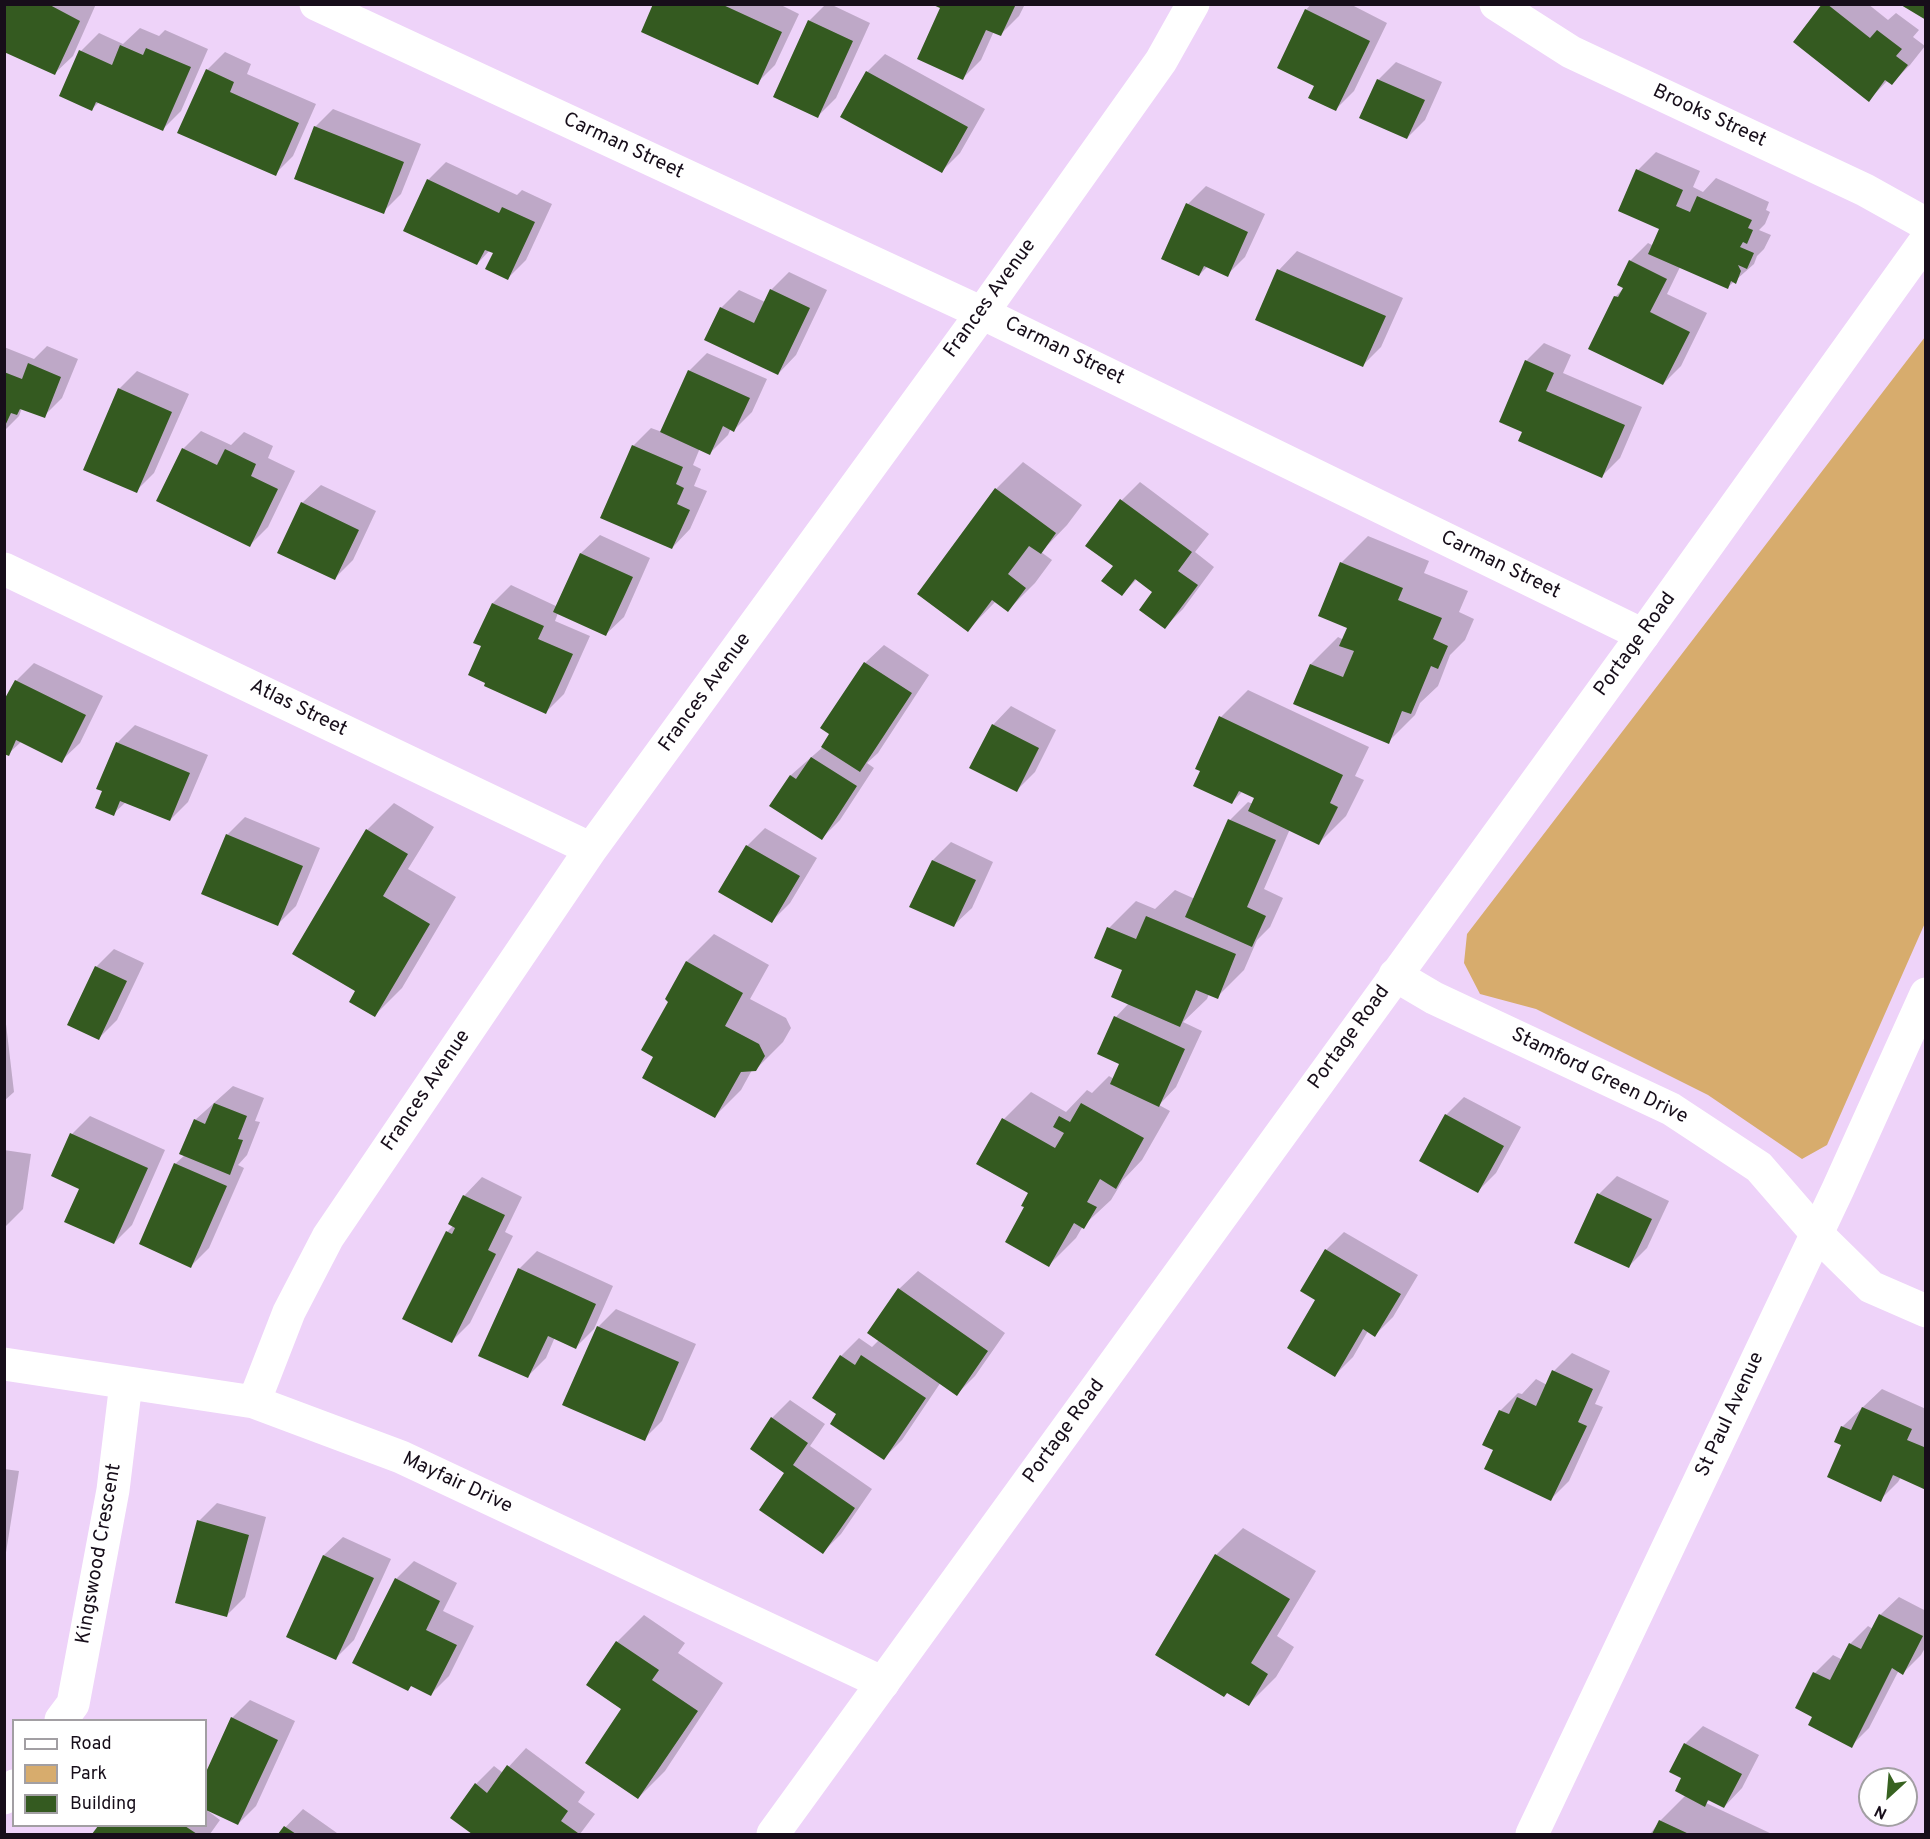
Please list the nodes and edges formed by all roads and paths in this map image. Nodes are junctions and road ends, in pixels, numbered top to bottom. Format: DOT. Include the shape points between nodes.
graph roads {
  1 [pos="316,4"];
  2 [pos="1193,4"];
  3 [pos="1496,4"];
  4 [pos="1926,224"];
  5 [pos="1926,240"];
  6 [pos="982,313"];
  7 [pos="4,568"];
  8 [pos="1643,635"];
  9 [pos="591,849"];
  10 [pos="1395,975"];
  11 [pos="1926,994"];
  12 [pos="1817,1234"];
  13 [pos="1926,1311"];
  14 [pos="4,1364"];
  15 [pos="126,1383"];
  16 [pos="254,1402"];
  17 [pos="883,1683"];
  18 [pos="62,1719"];
  19 [pos="773,1834"];
  20 [pos="1532,1834"];
  1 -- 6 [label="street, Carman Street"];
  2 -- 6 [label="street, Frances Avenue" via="1161,61"];
  3 -- 4 [label="street, Brooks Street" via="1571,52 1865,190"];
  5 -- 8 [label="street, Portage Road"];
  6 -- 8 [label="street, Carman Street"];
  6 -- 9 [label="street, Frances Avenue"];
  7 -- 9 [label="street, Atlas Street"];
  8 -- 10 [label="street, Portage Road"];
  9 -- 16 [label="street, Frances Avenue" via="327,1237 289,1312"];
  10 -- 12 [label="street, Stamford Green Drive" via="1434,998 1671,1109 1759,1167"];
  10 -- 17 [label="street, Portage Road"];
  11 -- 12 [label="street, St Paul Avenue"];
  12 -- 13 [label="street, Stamford Green Drive" via="1871,1287"];
  12 -- 20 [label="street, St Paul Avenue"];
  14 -- 15 [label="street, Mayfair Drive"];
  15 -- 16 [label="street, Mayfair Drive"];
  15 -- 18 [label="street, Kingswood Crescent" via="113,1490 73,1704"];
  16 -- 17 [label="street, Mayfair Drive" via="401,1457"];
  17 -- 19 [label="street, Portage Road"];
}
